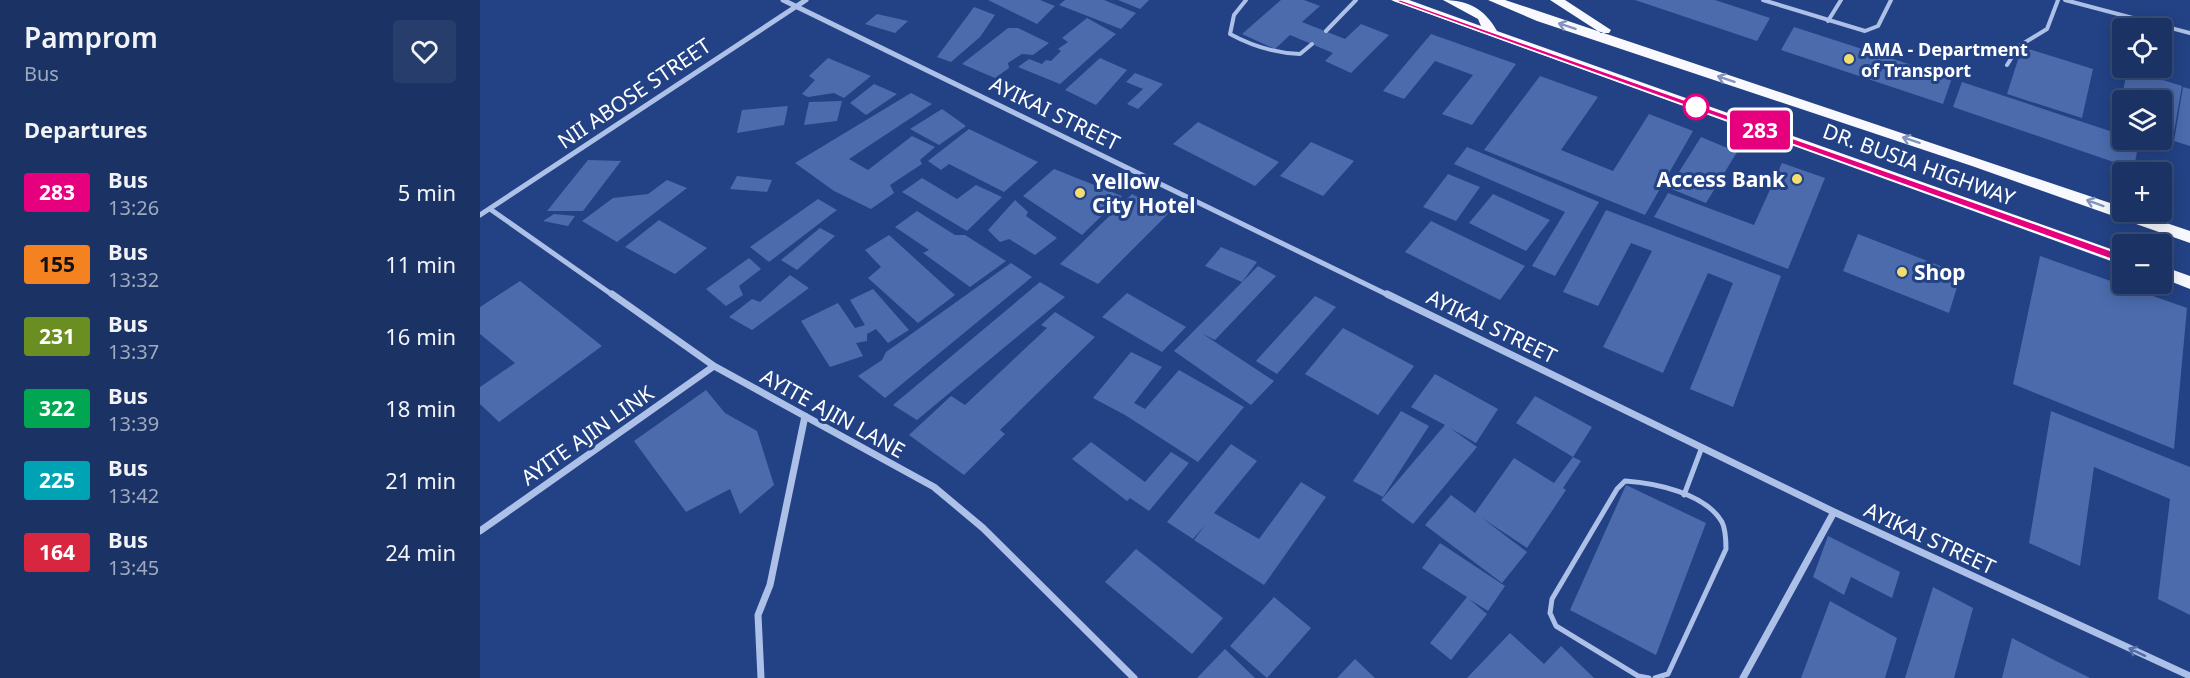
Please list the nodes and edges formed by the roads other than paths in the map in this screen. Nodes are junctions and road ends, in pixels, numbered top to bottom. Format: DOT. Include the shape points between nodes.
graph roads {
  1 [pos="783,0"];
  2 [pos="806,0"];
  3 [pos="1246,0"];
  4 [pos="1356,0"];
  5 [pos="1397,0"];
  6 [pos="1449,0"];
  7 [pos="1494,0"];
  8 [pos="1556,0"];
  9 [pos="1763,0"];
  10 [pos="1786,0"];
  11 [pos="1841,0"];
  12 [pos="1891,0"];
  13 [pos="2058,0"];
  14 [pos="2065,0"];
  15 [pos="796,5"];
  16 [pos="1782,6"];
  17 [pos="1828,21"];
  18 [pos="1326,31"];
  19 [pos="1491,32"];
  20 [pos="2190,33"];
  21 [pos="1312,44"];
  22 [pos="1663,57"];
  23 [pos="2007,65"];
  24 [pos="490,209"];
  25 [pos="480,215"];
  26 [pos="2190,237"];
  27 [pos="2112,255"];
  28 [pos="2172,276"];
  29 [pos="2190,283"];
  30 [pos="714,366"];
  31 [pos="806,416"];
  32 [pos="1702,447"];
  33 [pos="1684,495"];
  34 [pos="1834,512"];
  35 [pos="480,531"];
  36 [pos="2190,676"];
  37 [pos="761,678"];
  38 [pos="1134,678"];
  39 [pos="1650,678"];
  40 [pos="1655,678"];
  41 [pos="1743,678"];
  1 -- 15 [label="street, AYIKAI STREET"];
  2 -- 15 [label="street, NII ABOSE STREET"];
  3 -- 21 [label="lane" via="1230,22 1230,34 1249,46 1284,54 1300,54"];
  4 -- 18 [label="lane"];
  5 -- 19 [label="highway, DR. BUSIA HIGHWAY"];
  6 -- 19 [label="highway" via="1483,17"];
  22 -- 7 [label="highway, DR. BUSIA HIGHWAY, one-way"];
  8 -- 22 [label="highway" via="1587,21"];
  9 -- 16 [label="lane"];
  10 -- 16 [label="lane"];
  11 -- 17 [label="lane"];
  12 -- 17 [label="lane" via="1873,30 1854,30"];
  13 -- 23 [label="lane" via="2047,29 2019,46"];
  14 -- 20 [label="lane"];
  15 -- 24 [label="street, NII ABOSE STREET"];
  15 -- 32 [label="street, AYIKAI STREET"];
  16 -- 17 [label="lane"];
  19 -- 27 [label="highway, DR. BUSIA HIGHWAY"];
  26 -- 22 [label="highway, DR. BUSIA HIGHWAY, one-way"];
  24 -- 25 [label="street, NII ABOSE STREET"];
  24 -- 30 [label="street, AYITE AJIN LANE"];
  28 -- 29 [label="highway"];
  30 -- 31 [label="street, AYITE AJIN LANE"];
  30 -- 35 [label="street, AYITE AJIN LINK"];
  31 -- 37 [label="street" via="770,585 758,615"];
  31 -- 38 [label="street, AYITE AJIN LANE" via="934,487 983,528"];
  32 -- 33 [label="lane"];
  32 -- 34 [label="street, AYIKAI STREET"];
  33 -- 39 [label="lane" via="1625,481 1552,599 1550,613 1556,626 1638,676"];
  33 -- 40 [label="lane" via="1710,508 1722,521 1726,549 1668,674"];
  36 -- 34 [label="street, AYIKAI STREET, one-way"];
  34 -- 41 [label="street"];
}
